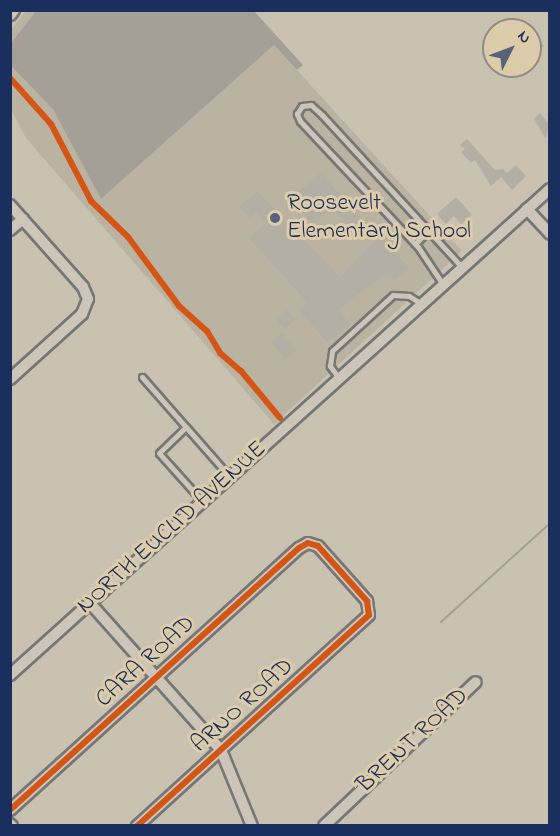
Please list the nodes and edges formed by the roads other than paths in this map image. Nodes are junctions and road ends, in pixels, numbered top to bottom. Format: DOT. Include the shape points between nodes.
graph roads {
  1 [pos="549,189"];
  2 [pos="10,205"];
  3 [pos="527,209"];
  4 [pos="23,219"];
  5 [pos="10,230"];
  6 [pos="428,231"];
  7 [pos="549,234"];
  8 [pos="415,244"];
  9 [pos="461,266"];
  10 [pos="442,282"];
  11 [pos="420,303"];
  12 [pos="142,376"];
  13 [pos="338,377"];
  14 [pos="10,379"];
  15 [pos="186,428"];
  16 [pos="229,476"];
  17 [pos="202,501"];
  18 [pos="308,543"];
  19 [pos="90,603"];
  20 [pos="10,675"];
  21 [pos="156,676"];
  22 [pos="476,682"];
  23 [pos="221,750"];
  24 [pos="10,810"];
  25 [pos="137,825"];
  26 [pos="252,825"];
  27 [pos="324,825"];
  1 -- 3 [label="street, NORTH EUCLID AVENUE"];
  2 -- 4 [label="street"];
  3 -- 7 [label="street"];
  3 -- 9 [label="street, NORTH EUCLID AVENUE"];
  4 -- 5 [label="street"];
  4 -- 14 [label="street" via="83,286 88,304 82,314"];
  6 -- 8 [label="lane"];
  6 -- 8 [label="lane" via="322,115 306,104 297,114 300,121"];
  6 -- 9 [label="lane"];
  8 -- 10 [label="lane"];
  9 -- 10 [label="street, NORTH EUCLID AVENUE"];
  10 -- 11 [label="street, NORTH EUCLID AVENUE"];
  11 -- 13 [label="street, NORTH EUCLID AVENUE"];
  11 -- 13 [label="lane" via="409,296 393,295 332,351 330,366"];
  12 -- 15 [label="lane"];
  13 -- 16 [label="street, NORTH EUCLID AVENUE"];
  15 -- 16 [label="lane"];
  15 -- 17 [label="lane" via="159,453"];
  16 -- 17 [label="street, NORTH EUCLID AVENUE"];
  17 -- 19 [label="street, NORTH EUCLID AVENUE"];
  18 -- 21 [label="street, CARA ROAD"];
  18 -- 23 [label="street, ARNO ROAD" via="318,546 371,610"];
  19 -- 20 [label="street, NORTH EUCLID AVENUE"];
  19 -- 21 [label="street"];
  21 -- 23 [label="street"];
  21 -- 24 [label="street, CARA ROAD"];
  22 -- 27 [label="street, BRENT ROAD"];
  23 -- 25 [label="street, ARNO ROAD"];
  23 -- 26 [label="street"];
}
